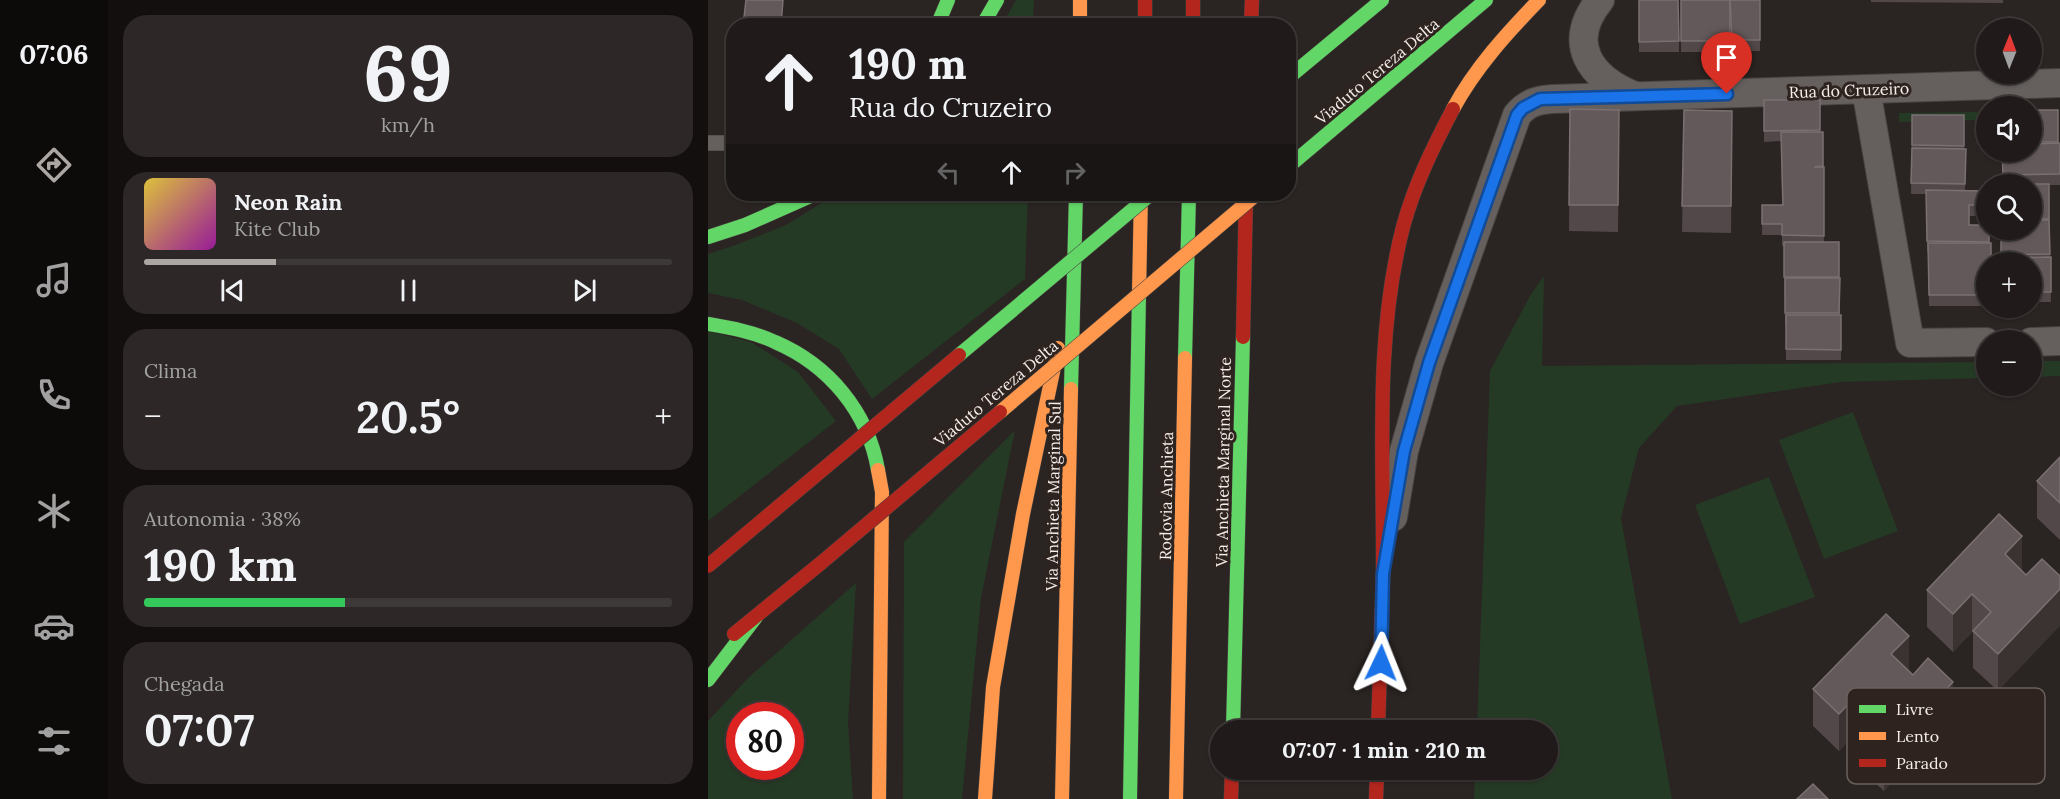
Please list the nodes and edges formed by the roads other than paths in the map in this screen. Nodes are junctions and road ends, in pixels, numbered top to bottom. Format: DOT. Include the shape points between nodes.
graph roads {
  1 [pos="948,0"];
  2 [pos="997,0"];
  3 [pos="1080,0"];
  4 [pos="1145,0"];
  5 [pos="1193,0"];
  6 [pos="1252,0"];
  7 [pos="1382,0"];
  8 [pos="1486,0"];
  9 [pos="1539,0"];
  10 [pos="1600,0"];
  11 [pos="940,18"];
  12 [pos="987,18"];
  13 [pos="1080,18"];
  14 [pos="1145,18"];
  15 [pos="1193,18"];
  16 [pos="1251,18"];
  17 [pos="1296,71"];
  18 [pos="2060,82"];
  19 [pos="1866,89"];
  20 [pos="1637,97"];
  21 [pos="708,143"];
  22 [pos="726,143"];
  23 [pos="1296,160"];
  24 [pos="774,201"];
  25 [pos="798,201"];
  26 [pos="1076,201"];
  27 [pos="1141,201"];
  28 [pos="1143,201"];
  29 [pos="1189,201"];
  30 [pos="1246,201"];
  31 [pos="1249,201"];
  32 [pos="745,225"];
  33 [pos="708,237"];
  34 [pos="1074,267"];
  35 [pos="708,324"];
  36 [pos="2060,341"];
  37 [pos="1976,342"];
  38 [pos="2042,342"];
  39 [pos="710,563"];
  40 [pos="1383,574"];
  41 [pos="756,617"];
  42 [pos="716,648"];
  43 [pos="708,680"];
  44 [pos="1233,720"];
  45 [pos="1378,720"];
  46 [pos="1232,780"];
  47 [pos="1377,780"];
  48 [pos="879,799"];
  49 [pos="985,799"];
  50 [pos="1062,799"];
  51 [pos="1130,799"];
  52 [pos="1176,799"];
  53 [pos="1231,799"];
  54 [pos="1376,799"];
  1 -- 11 [label="main road"];
  2 -- 12 [label="main road"];
  3 -- 13 [label="main road"];
  4 -- 14 [label="main road"];
  5 -- 15 [label="main road"];
  6 -- 16 [label="main road"];
  7 -- 17 [label="main road"];
  8 -- 23 [label="main road, Viaduto Tereza Delta"];
  9 -- 40 [label="main road" via="1495,49 1456,102 1419,179 1408,215 1386,331"];
  10 -- 20 [label="street" via="1585,25 1583,48 1604,80"];
  18 -- 19 [label="street, Rua do Cruzeiro"];
  19 -- 20 [label="street, Rua do Cruzeiro"];
  19 -- 37 [label="street" via="1910,343"];
  20 -- 40 [label="street, Rua do Cruzeiro" via="1540,99 1517,115 1426,373 1404,451"];
  21 -- 22 [label="lane"];
  24 -- 32 [label="main road"];
  25 -- 32 [label="main road"];
  26 -- 34 [label="main road, Via Anchieta Marginal Sul"];
  27 -- 51 [label="main road, Rodovia Anchieta"];
  28 -- 39 [label="main road, bridge"];
  29 -- 52 [label="main road, Rodovia Anchieta"];
  30 -- 44 [label="main road, Via Anchieta Marginal Norte"];
  31 -- 41 [label="main road, Viaduto Tereza Delta, bridge"];
  32 -- 33 [label="main road"];
  34 -- 49 [label="main road" via="1023,514 993,687"];
  34 -- 50 [label="main road, Via Anchieta Marginal Sul"];
  35 -- 48 [label="main road" via="752,333 805,358 838,385 856,407 871,437 882,492"];
  36 -- 38 [label="street"];
  40 -- 45 [label="main road"];
  41 -- 42 [label="main road"];
  41 -- 43 [label="main road"];
  46 -- 53 [label="main road"];
  47 -- 54 [label="main road"];
}
